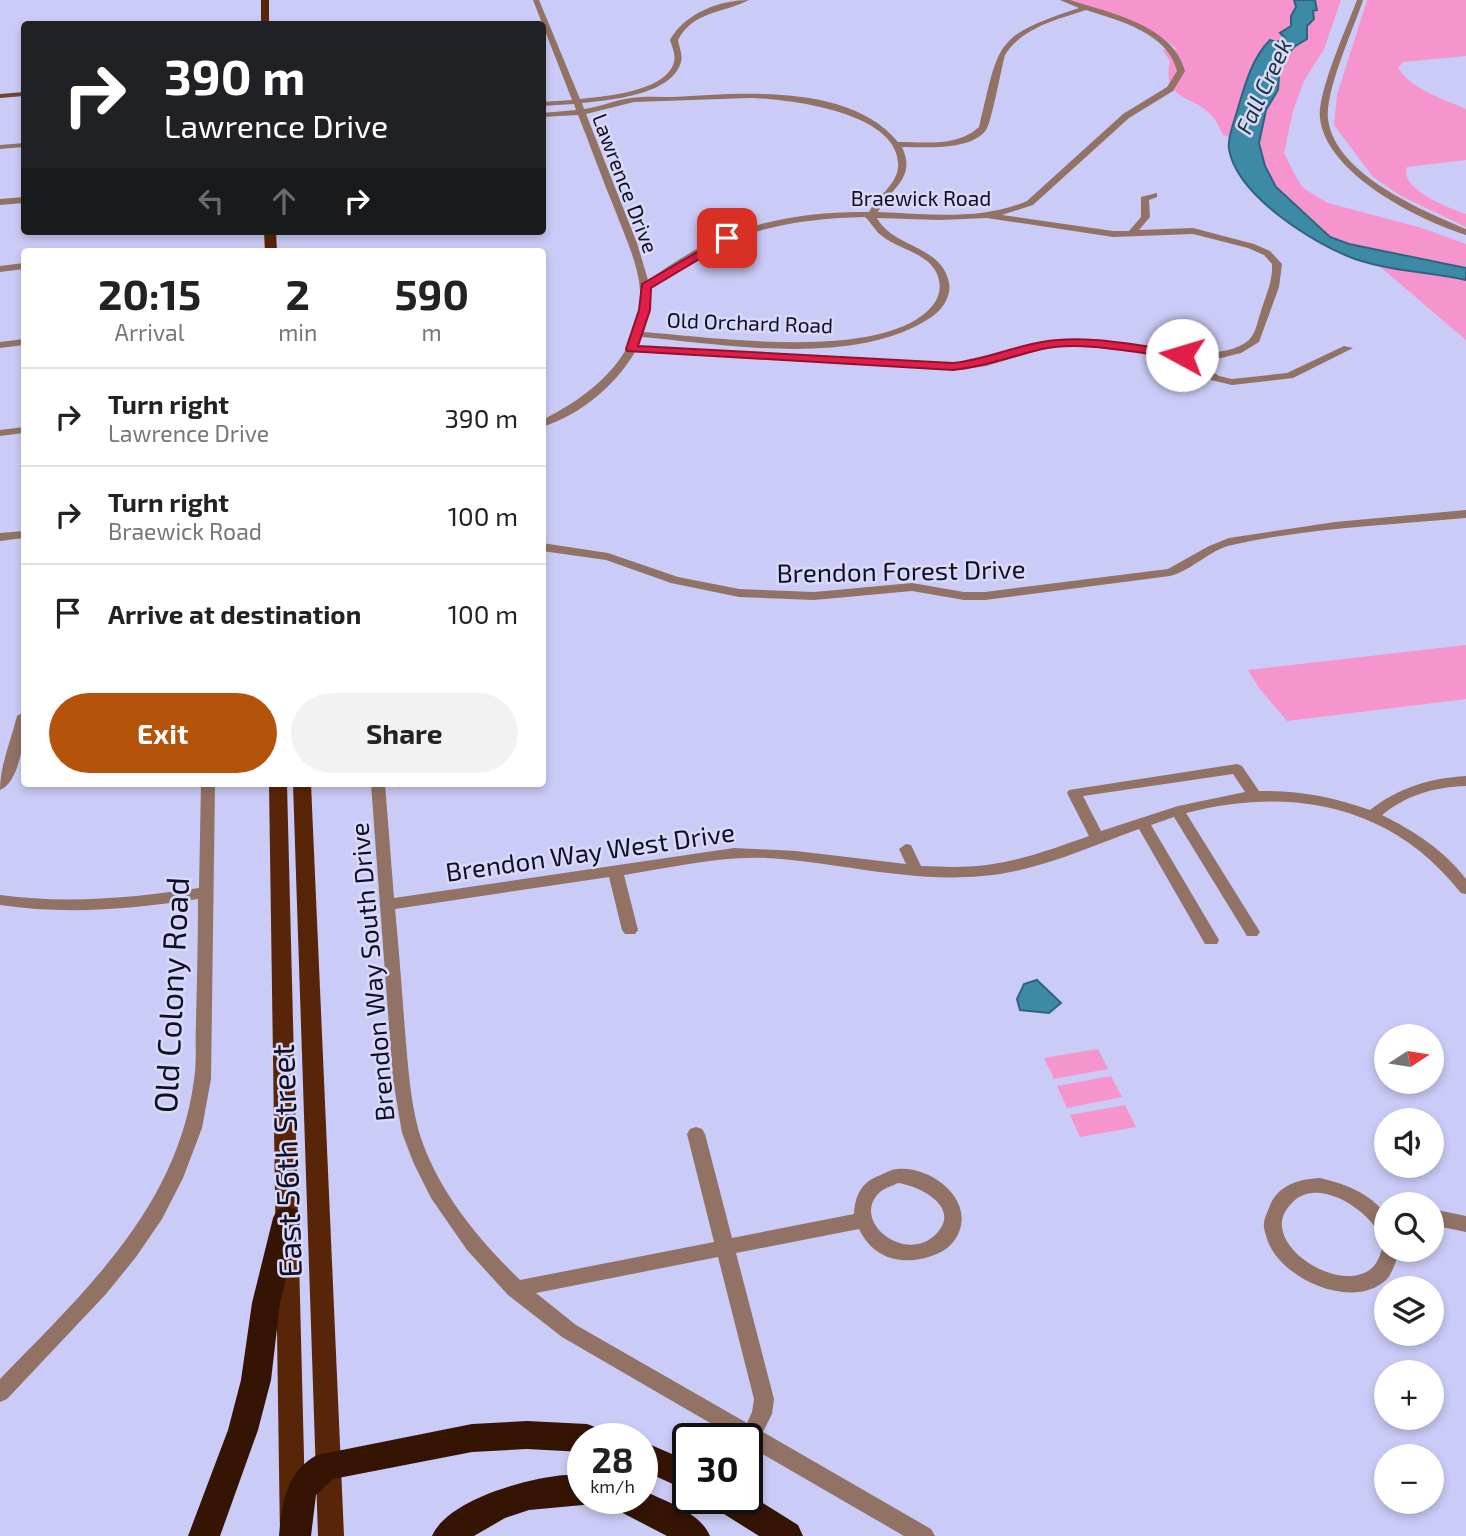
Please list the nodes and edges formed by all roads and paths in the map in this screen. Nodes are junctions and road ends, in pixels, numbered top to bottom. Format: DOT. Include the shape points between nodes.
graph roads {
  1 [pos="265,0"];
  2 [pos="536,0"];
  3 [pos="746,0"];
  4 [pos="1063,0"];
  5 [pos="1360,0"];
  6 [pos="1086,8"];
  7 [pos="265,21"];
  8 [pos="544,21"];
  9 [pos="546,26"];
  10 [pos="21,94"];
  11 [pos="0,96"];
  12 [pos="617,100"];
  13 [pos="576,102"];
  14 [pos="546,104"];
  15 [pos="580,112"];
  16 [pos="546,115"];
  17 [pos="21,145"];
  18 [pos="897,145"];
  19 [pos="0,147"];
  20 [pos="1154,195"];
  21 [pos="21,200"];
  22 [pos="0,202"];
  23 [pos="873,214"];
  24 [pos="988,216"];
  25 [pos="1466,232"];
  26 [pos="1132,233"];
  27 [pos="21,267"];
  28 [pos="0,269"];
  29 [pos="645,286"];
  30 [pos="638,334"];
  31 [pos="21,342"];
  32 [pos="0,345"];
  33 [pos="1348,348"];
  34 [pos="631,349"];
  35 [pos="1182,355"];
  36 [pos="546,422"];
  37 [pos="21,430"];
  38 [pos="0,433"];
  39 [pos="1466,514"];
  40 [pos="21,535"];
  41 [pos="0,537"];
  42 [pos="546,548"];
  43 [pos="21,729"];
  44 [pos="1466,781"];
  45 [pos="0,785"];
  46 [pos="208,787"];
  47 [pos="278,787"];
  48 [pos="302,787"];
  49 [pos="378,787"];
  50 [pos="1254,794"];
  51 [pos="1178,812"];
  52 [pos="1372,817"];
  53 [pos="1143,824"];
  54 [pos="1098,839"];
  55 [pos="906,849"];
  56 [pos="915,869"];
  57 [pos="615,870"];
  58 [pos="1466,889"];
  59 [pos="205,892"];
  60 [pos="0,900"];
  61 [pos="387,905"];
  62 [pos="630,930"];
  63 [pos="1252,932"];
  64 [pos="1211,940"];
  65 [pos="696,1134"];
  66 [pos="1374,1210"];
  67 [pos="286,1218"];
  68 [pos="1444,1218"];
  69 [pos="863,1220"];
  70 [pos="1466,1224"];
  71 [pos="725,1247"];
  72 [pos="1387,1262"];
  73 [pos="515,1289"];
  74 [pos="0,1393"];
  75 [pos="728,1423"];
  76 [pos="757,1423"];
  77 [pos="567,1437"];
  78 [pos="763,1443"];
  79 [pos="328,1465"];
  80 [pos="567,1490"];
  81 [pos="658,1514"];
  82 [pos="752,1514"];
  83 [pos="204,1536"];
  84 [pos="294,1536"];
  85 [pos="331,1536"];
  86 [pos="448,1536"];
  87 [pos="694,1536"];
  88 [pos="787,1536"];
  89 [pos="924,1536"];
  1 -- 7 [label="main road"];
  2 -- 8 [label="street, Lawrence Drive"];
  3 -- 12 [label="street" via="682,27 674,40 678,62 671,74"];
  4 -- 6 [label="street, Braewick Road"];
  5 -- 25 [label="street" via="1325,105 1325,129 1342,156 1370,181 1411,207"];
  6 -- 18 [label="street" via="1027,30 1006,45 983,128 977,134 955,142"];
  6 -- 24 [label="street, Braewick Road" via="1167,44 1180,60 1180,77 1166,92 1112,127 1030,203"];
  9 -- 13 [label="street, Lawrence Drive"];
  10 -- 11 [label="main road"];
  12 -- 13 [label="street"];
  12 -- 15 [label="street"];
  12 -- 18 [label="street" via="740,94 786,97 862,118"];
  13 -- 14 [label="street"];
  13 -- 15 [label="street, Lawrence Drive"];
  15 -- 16 [label="street"];
  15 -- 29 [label="street, Lawrence Drive"];
  17 -- 19 [label="street"];
  18 -- 23 [label="street" via="901,175"];
  20 -- 26 [label="street" via="1144,199 1146,217"];
  21 -- 22 [label="street"];
  23 -- 24 [label="street, Braewick Road"];
  23 -- 29 [label="street, Braewick Road" via="808,218 752,229 708,247"];
  23 -- 30 [label="street, Old Orchard Road" via="881,230 928,257 943,275 945,292 940,303 915,324 870,339 818,344"];
  24 -- 26 [label="street" via="1107,234"];
  26 -- 35 [label="street" via="1193,231 1251,246 1277,264 1254,341 1228,353"];
  27 -- 28 [label="street"];
  29 -- 30 [label="street, Lawrence Drive"];
  30 -- 34 [label="street, Lawrence Drive"];
  31 -- 32 [label="street"];
  33 -- 35 [label="street" via="1286,377 1231,382 1215,379"];
  34 -- 35 [label="street" via="953,367 1072,342"];
  34 -- 36 [label="street, Lawrence Drive" via="600,389"];
  37 -- 38 [label="street"];
  39 -- 42 [label="street, Brendon Forest Drive" via="1229,542 1174,571 977,596 912,587 814,596 739,593 675,580 608,557"];
  40 -- 41 [label="street"];
  43 -- 45 [label="street"];
  44 -- 52 [label="street" via="1409,791"];
  46 -- 59 [label="street, Old Colony Road"];
  47 -- 67 [label="main road, East 56th Street"];
  48 -- 79 [label="main road, East 56th Street"];
  49 -- 61 [label="street, Brendon Way South Drive"];
  50 -- 51 [label="street, Brendon Way West Drive"];
  50 -- 52 [label="street, Brendon Way West Drive" via="1314,799"];
  50 -- 54 [label="street" via="1237,769 1074,793"];
  51 -- 53 [label="street, Brendon Way West Drive"];
  51 -- 63 [label="street"];
  52 -- 58 [label="street, Brendon Way West Drive" via="1428,849"];
  53 -- 54 [label="street, Brendon Way West Drive"];
  53 -- 64 [label="street"];
  54 -- 56 [label="street, Brendon Way West Drive" via="999,869"];
  55 -- 56 [label="street"];
  56 -- 57 [label="street, Brendon Way West Drive" via="753,852"];
  57 -- 61 [label="street, Brendon Way West Drive"];
  57 -- 62 [label="street"];
  59 -- 60 [label="street" via="89,907"];
  59 -- 74 [label="street, Old Colony Road" via="203,1079 195,1127 179,1172 131,1252"];
  61 -- 73 [label="street, Brendon Way South Drive" via="401,1080 411,1131 444,1205 471,1244"];
  65 -- 71 [label="street"];
  66 -- 72 [label="street" via="1353,1195 1321,1186 1297,1190 1284,1197 1276,1209 1276,1238 1290,1260 1313,1277 1332,1283 1373,1278"];
  67 -- 83 [label="highway" via="256,1380"];
  67 -- 84 [label="main road, East 56th Street"];
  68 -- 70 [label="street"];
  69 -- 69 [label="street" via="873,1238 885,1247 915,1253 939,1244 953,1217 939,1189 906,1176 881,1181 869,1191 862,1205"];
  69 -- 71 [label="street"];
  71 -- 73 [label="street"];
  71 -- 76 [label="street" via="764,1399"];
  73 -- 75 [label="street, Brendon Way South Drive" via="569,1331"];
  77 -- 79 [label="highway" via="472,1438"];
  78 -- 89 [label="street, Brendon Way South Drive"];
  79 -- 84 [label="highway" via="308,1477"];
  79 -- 85 [label="main road, East 56th Street"];
  80 -- 86 [label="highway" via="512,1501"];
  81 -- 87 [label="highway"];
  82 -- 88 [label="highway"];
}
